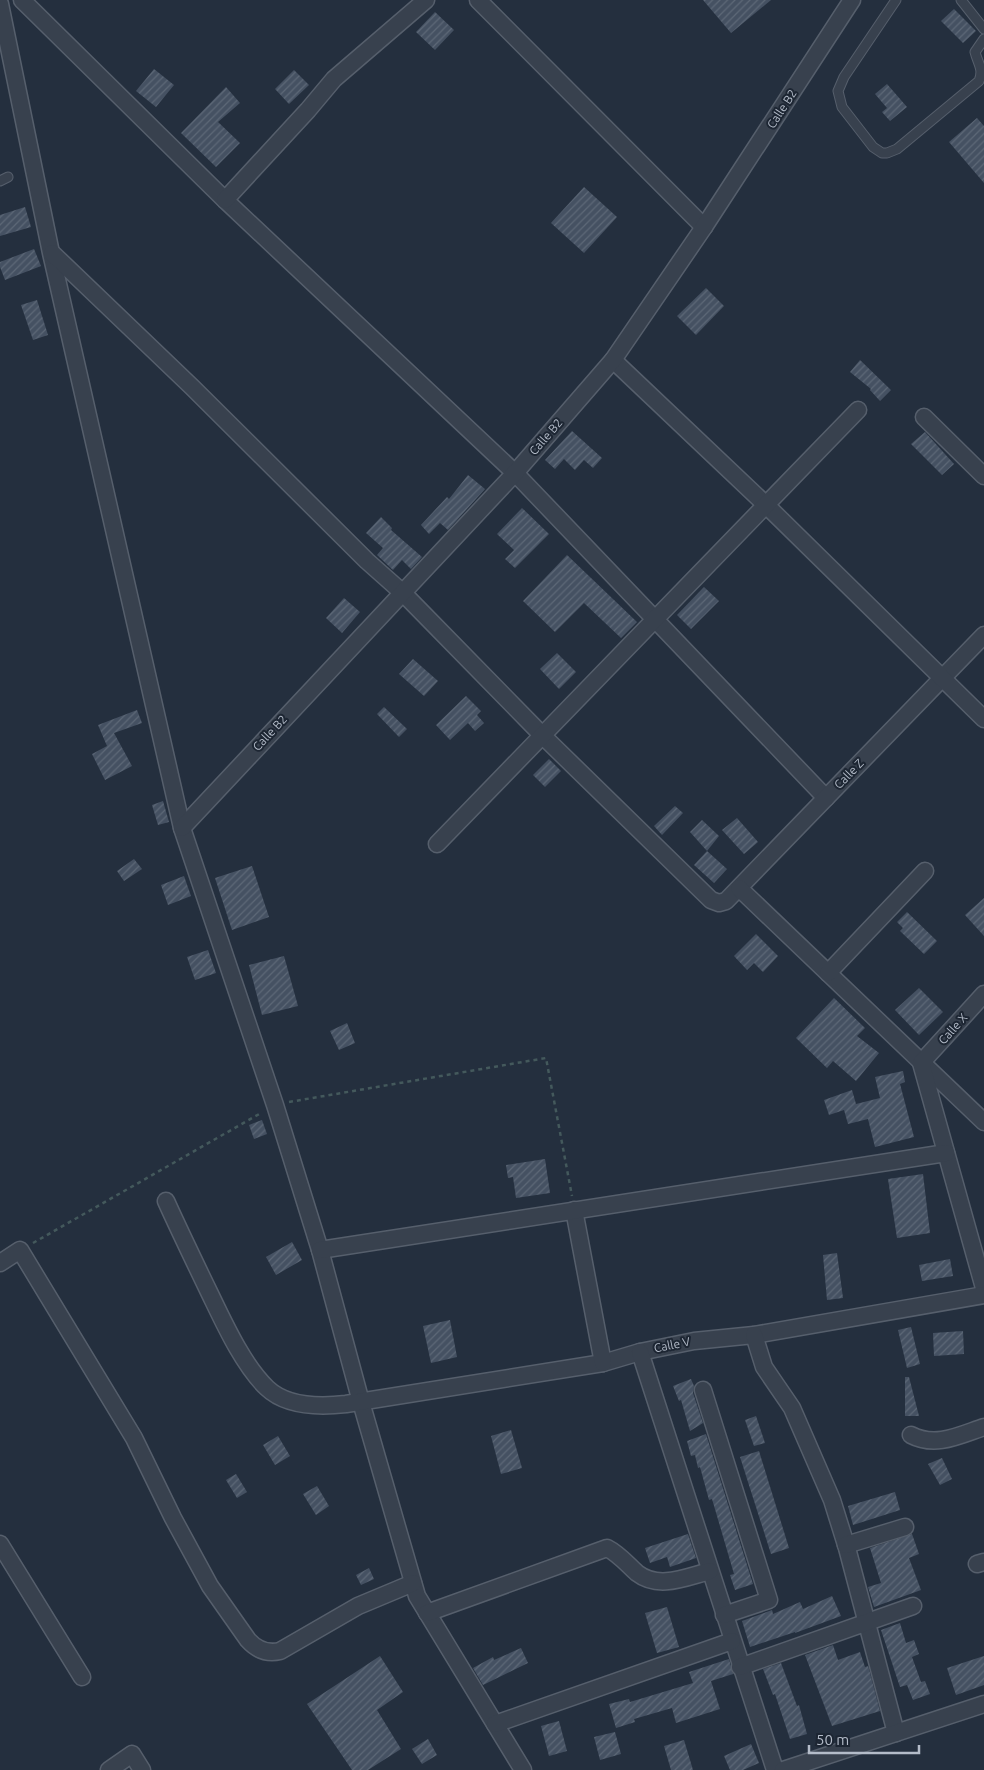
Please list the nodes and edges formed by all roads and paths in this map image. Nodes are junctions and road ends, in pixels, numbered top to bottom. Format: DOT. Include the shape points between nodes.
graph roads {
  1 [pos="22,0"];
  2 [pos="426,0"];
  3 [pos="478,0"];
  4 [pos="852,0"];
  5 [pos="896,0"];
  6 [pos="961,0"];
  7 [pos="0,4"];
  8 [pos="984,29"];
  9 [pos="984,39"];
  10 [pos="225,200"];
  11 [pos="704,227"];
  12 [pos="51,253"];
  13 [pos="613,360"];
  14 [pos="858,410"];
  15 [pos="924,417"];
  16 [pos="515,473"];
  17 [pos="984,476"];
  18 [pos="766,504"];
  19 [pos="403,593"];
  20 [pos="655,619"];
  21 [pos="984,635"];
  22 [pos="942,678"];
  23 [pos="984,719"];
  24 [pos="542,736"];
  25 [pos="826,798"];
  26 [pos="182,828"];
  27 [pos="437,844"];
  28 [pos="925,872"];
  29 [pos="739,888"];
  30 [pos="828,973"];
  31 [pos="984,994"];
  32 [pos="921,1063"];
  33 [pos="275,1105"];
  34 [pos="984,1122"];
  35 [pos="946,1152"];
  36 [pos="166,1201"];
  37 [pos="574,1210"];
  38 [pos="20,1250"];
  39 [pos="320,1250"];
  40 [pos="0,1263"];
  41 [pos="984,1288"];
  42 [pos="984,1295"];
  43 [pos="754,1336"];
  44 [pos="640,1352"];
  45 [pos="603,1363"];
  46 [pos="703,1390"];
  47 [pos="361,1402"];
  48 [pos="984,1427"];
  49 [pos="911,1434"];
  50 [pos="904,1527"];
  51 [pos="846,1545"];
  52 [pos="1,1548"];
  53 [pos="710,1571"];
  54 [pos="413,1583"];
  55 [pos="913,1606"];
  56 [pos="427,1613"];
  57 [pos="724,1615"];
  58 [pos="868,1623"];
  59 [pos="732,1641"];
  60 [pos="740,1667"];
  61 [pos="82,1677"];
  62 [pos="984,1704"];
  63 [pos="495,1724"];
  64 [pos="896,1734"];
  65 [pos="109,1770"];
  66 [pos="142,1770"];
  67 [pos="523,1770"];
  68 [pos="775,1770"];
  69 [pos="783,1770"];
  1 -- 10 [label="street"];
  2 -- 10 [label="street" via="334,78"];
  3 -- 11 [label="street"];
  4 -- 11 [label="street, Calle B2"];
  5 -- 9 [label="lane" via="844,77 838,92 842,107 873,147 882,153 897,149 979,81 984,71 975,52"];
  6 -- 8 [label="lane"];
  7 -- 12 [label="street"];
  10 -- 16 [label="street"];
  11 -- 13 [label="street, Calle B2"];
  12 -- 19 [label="street"];
  12 -- 26 [label="street"];
  13 -- 16 [label="street, Calle B2"];
  13 -- 18 [label="street"];
  14 -- 18 [label="street"];
  15 -- 17 [label="street"];
  16 -- 19 [label="street, Calle B2"];
  16 -- 20 [label="street"];
  18 -- 20 [label="street"];
  18 -- 22 [label="street"];
  19 -- 24 [label="street"];
  19 -- 26 [label="street, Calle B2"];
  20 -- 24 [label="street"];
  20 -- 25 [label="street"];
  21 -- 22 [label="street, Calle Z"];
  22 -- 23 [label="street"];
  22 -- 25 [label="street, Calle Z"];
  24 -- 27 [label="street"];
  24 -- 29 [label="street, Calle Z" via="711,900 726,901"];
  25 -- 29 [label="street, Calle Z"];
  26 -- 33 [label="street"];
  28 -- 30 [label="street"];
  29 -- 30 [label="street"];
  30 -- 32 [label="street"];
  31 -- 32 [label="street, Calle X"];
  32 -- 34 [label="street"];
  32 -- 35 [label="street"];
  33 -- 37 [label="path" via="546,1058"];
  33 -- 38 [label="path"];
  33 -- 39 [label="street"];
  35 -- 37 [label="street"];
  35 -- 41 [label="street"];
  36 -- 47 [label="street, Calle V" via="224,1324 242,1356 267,1389 300,1404 332,1406"];
  37 -- 39 [label="street"];
  37 -- 45 [label="street"];
  38 -- 40 [label="street"];
  38 -- 54 [label="street" via="134,1438 210,1586 256,1648 267,1652 280,1651 358,1606"];
  39 -- 47 [label="street"];
  42 -- 43 [label="street, Calle V"];
  43 -- 44 [label="street, Calle V" via="694,1340"];
  43 -- 51 [label="street" via="764,1367 792,1408 811,1449"];
  44 -- 45 [label="street, Calle V"];
  44 -- 53 [label="street"];
  45 -- 47 [label="street, Calle V"];
  46 -- 57 [label="street" via="769,1600"];
  47 -- 54 [label="street"];
  48 -- 49 [label="street" via="936,1442"];
  50 -- 51 [label="street"];
  51 -- 58 [label="street"];
  52 -- 61 [label="street"];
  53 -- 56 [label="street" via="661,1583 639,1574 617,1552 607,1548"];
  53 -- 57 [label="street"];
  54 -- 56 [label="street"];
  55 -- 58 [label="street"];
  56 -- 63 [label="street"];
  57 -- 59 [label="street"];
  58 -- 60 [label="street"];
  58 -- 64 [label="street"];
  59 -- 60 [label="street"];
  59 -- 63 [label="street"];
  60 -- 68 [label="street"];
  62 -- 64 [label="street"];
  63 -- 67 [label="street"];
  64 -- 69 [label="street"];
  65 -- 66 [label="street" via="132,1754"];
}
